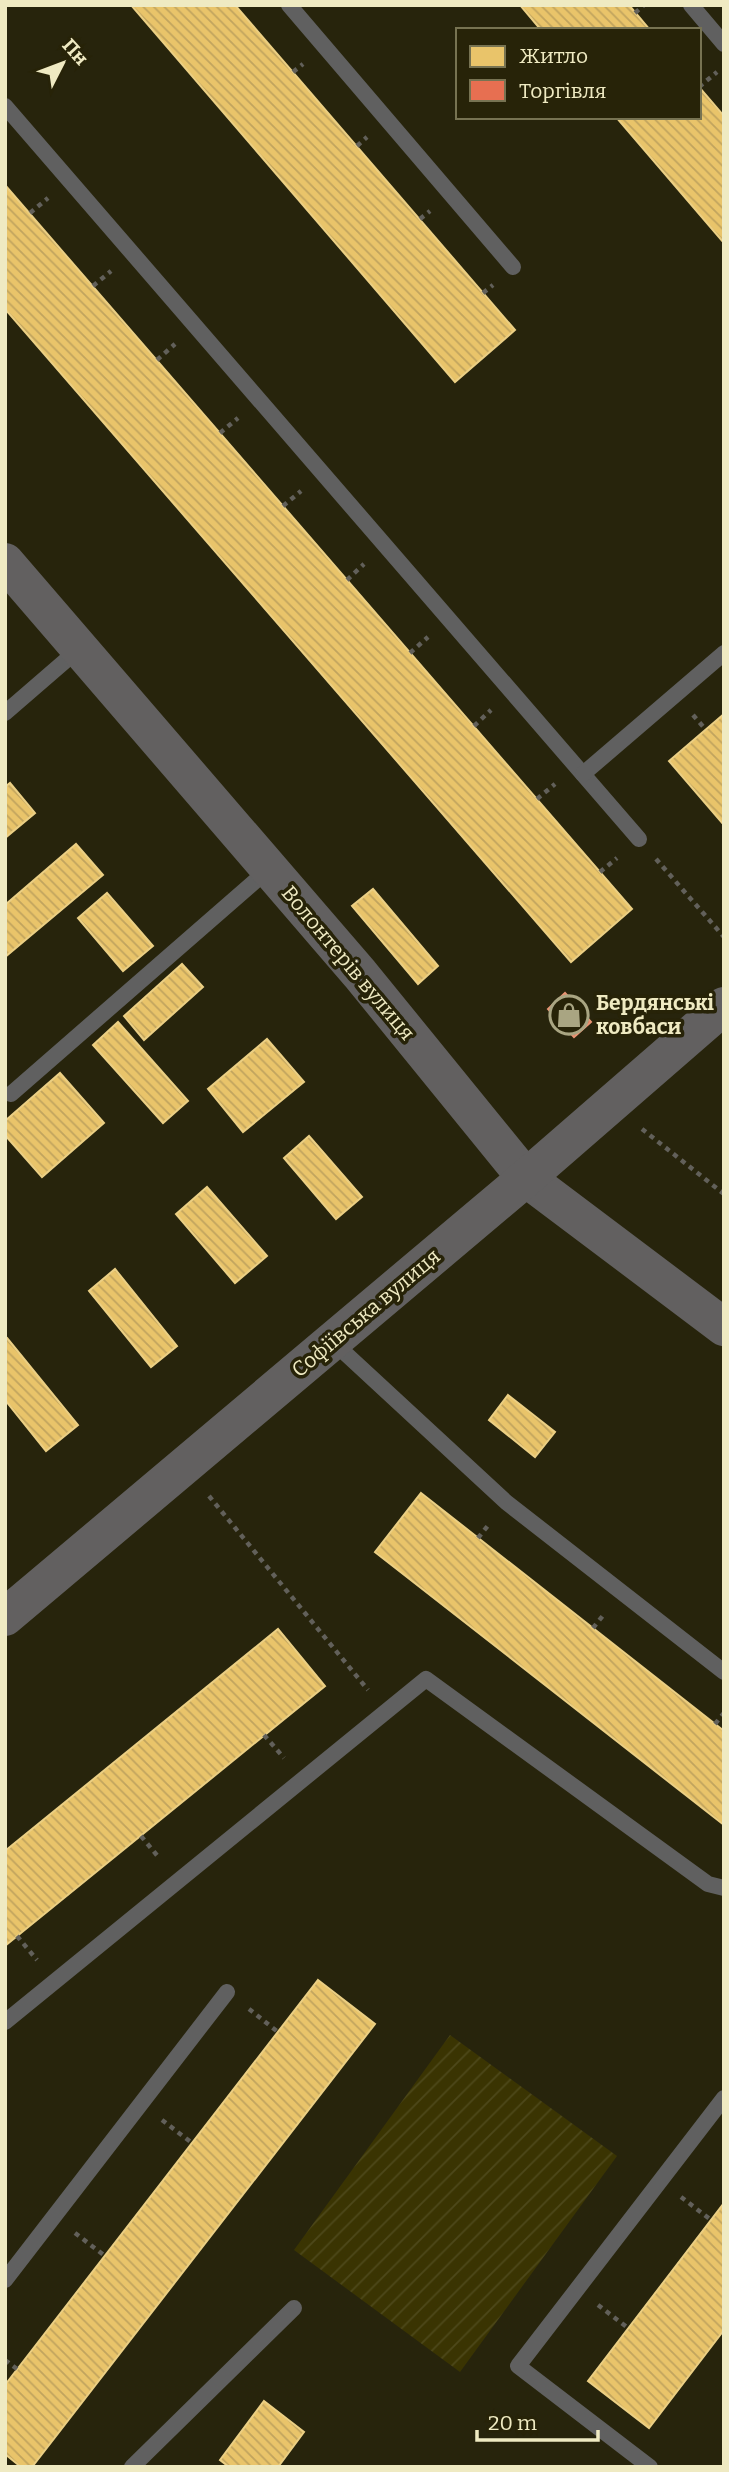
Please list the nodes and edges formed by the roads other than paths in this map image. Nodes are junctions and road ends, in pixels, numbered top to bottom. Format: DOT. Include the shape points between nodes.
graph roads {
  1 [pos="289,5"];
  2 [pos="691,5"];
  3 [pos="724,44"];
  4 [pos="5,106"];
  5 [pos="513,267"];
  6 [pos="7,568"];
  7 [pos="79,649"];
  8 [pos="724,653"];
  9 [pos="5,713"];
  10 [pos="583,774"];
  11 [pos="639,839"];
  12 [pos="269,869"];
  13 [pos="724,1006"];
  14 [pos="11,1094"];
  15 [pos="526,1178"];
  16 [pos="724,1327"];
  17 [pos="332,1341"];
  18 [pos="5,1617"];
  19 [pos="724,1672"];
  20 [pos="724,1888"];
  21 [pos="227,1992"];
  22 [pos="5,2022"];
  23 [pos="724,2098"];
  24 [pos="5,2280"];
  25 [pos="294,2308"];
  26 [pos="132,2467"];
  27 [pos="650,2467"];
  1 -- 5 [label="lane"];
  2 -- 3 [label="lane"];
  4 -- 10 [label="lane"];
  6 -- 7 [label="street, Волонтерів вулиця"];
  7 -- 9 [label="lane"];
  7 -- 12 [label="street, Волонтерів вулиця"];
  8 -- 10 [label="lane"];
  10 -- 11 [label="lane"];
  12 -- 14 [label="lane"];
  12 -- 15 [label="street, Волонтерів вулиця"];
  13 -- 15 [label="street, Софіївська вулиця"];
  15 -- 16 [label="street, Волонтерів вулиця"];
  15 -- 17 [label="street, Софіївська вулиця"];
  17 -- 18 [label="street, Софіївська вулиця"];
  17 -- 19 [label="lane" via="506,1502"];
  20 -- 22 [label="lane" via="708,1884 426,1679"];
  21 -- 24 [label="lane"];
  23 -- 27 [label="lane" via="518,2366"];
  25 -- 26 [label="lane"];
}
